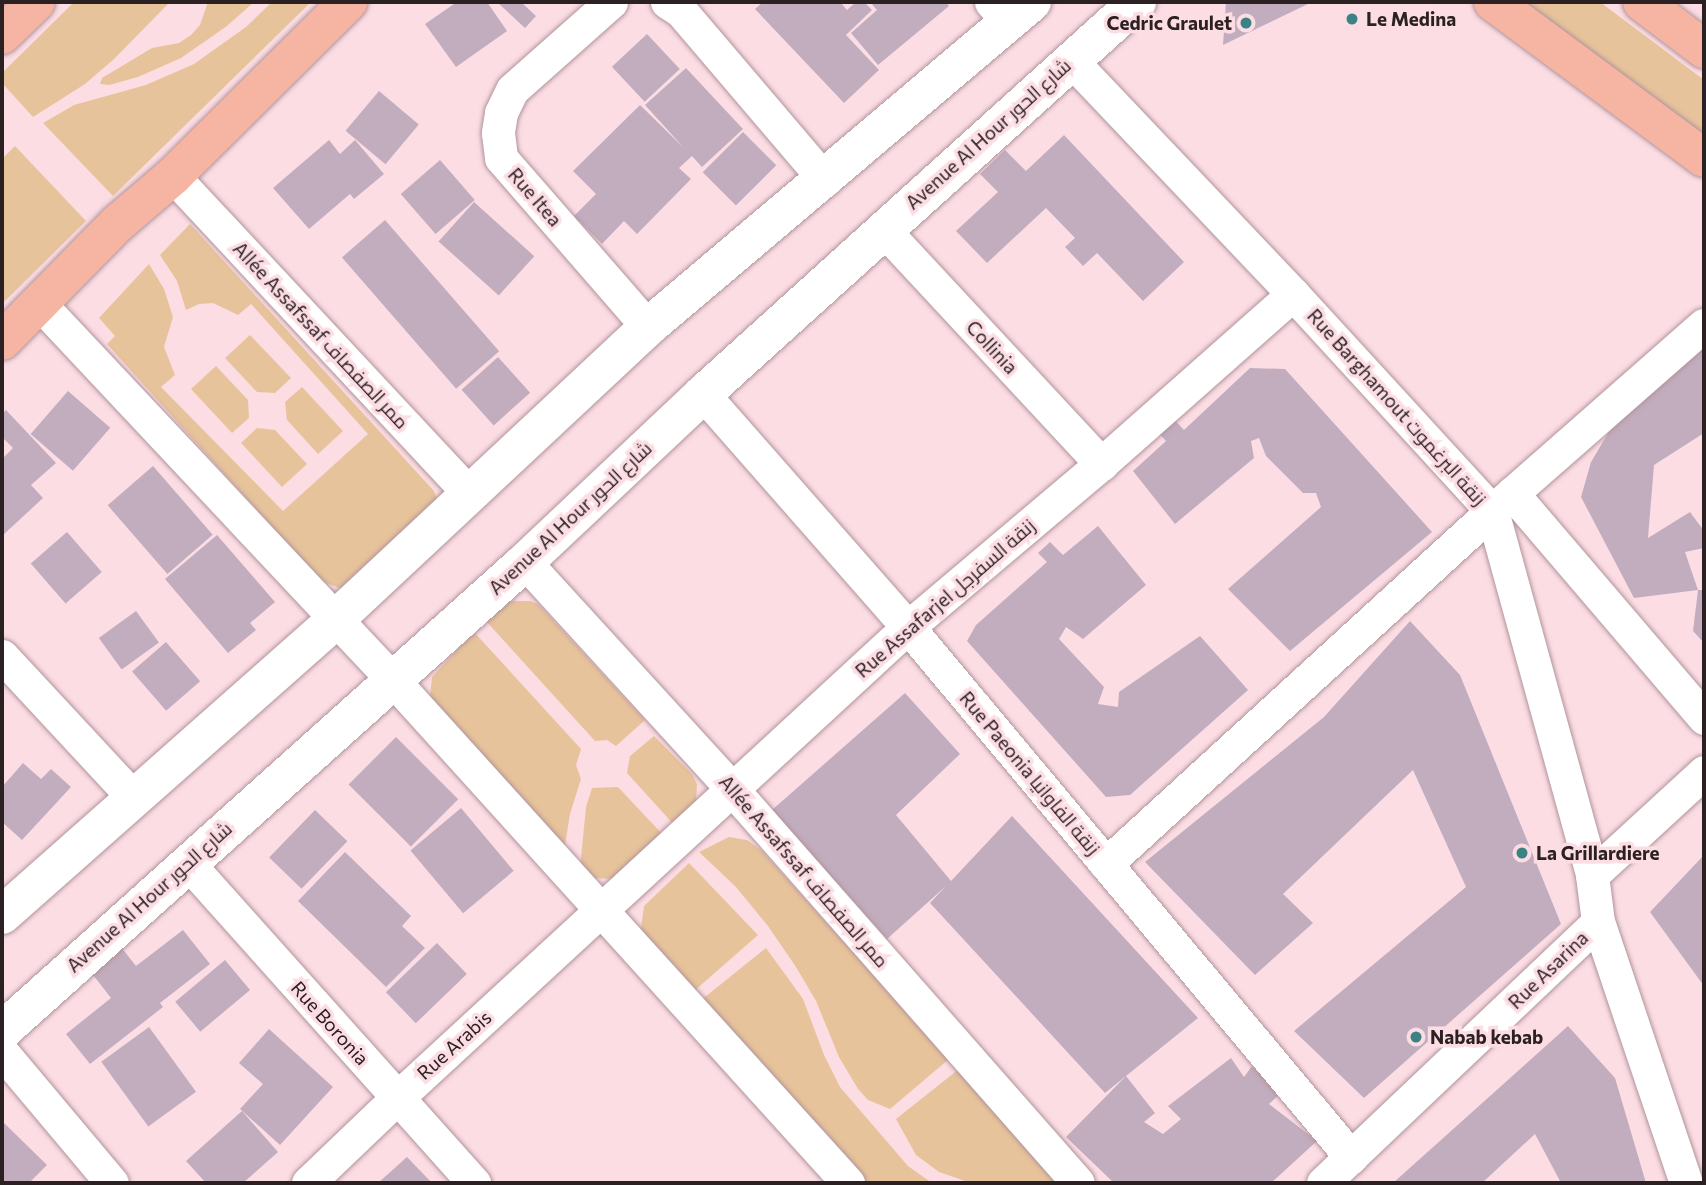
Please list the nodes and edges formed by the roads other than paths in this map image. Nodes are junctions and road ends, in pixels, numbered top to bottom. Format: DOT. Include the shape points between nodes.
graph roads {
  1 [pos="36,2"];
  2 [pos="348,2"];
  3 [pos="611,2"];
  4 [pos="667,2"];
  5 [pos="1137,2"];
  6 [pos="1493,2"];
  7 [pos="1642,2"];
  8 [pos="1011,9"];
  9 [pos="2,35"];
  10 [pos="1704,49"];
  11 [pos="1070,60"];
  12 [pos="1704,158"];
  13 [pos="173,176"];
  14 [pos="825,180"];
  15 [pos="883,229"];
  16 [pos="1293,294"];
  17 [pos="40,304"];
  18 [pos="1704,325"];
  19 [pos="648,327"];
  20 [pos="2,341"];
  21 [pos="703,394"];
  22 [pos="1101,464"];
  23 [pos="470,495"];
  24 [pos="1502,502"];
  25 [pos="525,562"];
  26 [pos="336,619"];
  27 [pos="908,627"];
  28 [pos="2,656"];
  29 [pos="392,680"];
  30 [pos="1704,718"];
  31 [pos="1704,772"];
  32 [pos="732,789"];
  33 [pos="133,797"];
  34 [pos="187,862"];
  35 [pos="1106,864"];
  36 [pos="1592,876"];
  37 [pos="603,910"];
  38 [pos="2,915"];
  39 [pos="1598,922"];
  40 [pos="2,1031"];
  41 [pos="2,1052"];
  42 [pos="397,1098"];
  43 [pos="1351,1157"];
  44 [pos="112,1183"];
  45 [pos="308,1183"];
  46 [pos="474,1183"];
  47 [pos="848,1183"];
  48 [pos="1078,1183"];
  49 [pos="1323,1183"];
  50 [pos="1686,1183"];
  1 -- 9 [label="main road"];
  2 -- 13 [label="main road"];
  3 -- 19 [label="street, Rue Itea" via="512,90 498,133 501,158"];
  4 -- 14 [label="street" via="681,11"];
  5 -- 11 [label="street, Avenue Al Hour شارع الحور"];
  6 -- 12 [label="main road"];
  7 -- 10 [label="main road"];
  8 -- 14 [label="street"];
  11 -- 15 [label="street, Avenue Al Hour شارع الحور"];
  11 -- 16 [label="street, Rue Barghamout زنقة البرغموت"];
  13 -- 17 [label="main road" via="117,224"];
  13 -- 23 [label="street, Allée Assafssaf ممر الصفصاف"];
  14 -- 19 [label="street"];
  15 -- 21 [label="street, Avenue Al Hour شارع الحور"];
  15 -- 22 [label="street, Collinia"];
  16 -- 22 [label="street, Rue Assafarjel زنقة السفرجل"];
  16 -- 24 [label="street, Rue Barghamout زنقة البرغموت"];
  17 -- 20 [label="main road"];
  17 -- 26 [label="street"];
  18 -- 24 [label="street"];
  19 -- 23 [label="street"];
  21 -- 25 [label="street, Avenue Al Hour شارع الحور"];
  21 -- 27 [label="street, Rue Paeonia زنقة الفاوانيا"];
  22 -- 27 [label="street, Rue Assafarjel زنقة السفرجل"];
  23 -- 26 [label="street"];
  24 -- 30 [label="street"];
  24 -- 35 [label="street"];
  24 -- 36 [label="street, Rue Barghamout زنقة البرغموت"];
  25 -- 29 [label="street, Avenue Al Hour شارع الحور"];
  25 -- 32 [label="street, Allée Assafssaf ممر الصفصاف"];
  26 -- 29 [label="street"];
  26 -- 33 [label="street"];
  27 -- 32 [label="street, Rue Assafarjel زنقة السفرجل"];
  27 -- 35 [label="street, Rue Paeonia زنقة الفاوانيا"];
  28 -- 33 [label="street"];
  29 -- 34 [label="street, Avenue Al Hour شارع الحور"];
  29 -- 37 [label="street"];
  31 -- 36 [label="street"];
  32 -- 37 [label="street, Rue Assafarjel زنقة السفرجل"];
  32 -- 48 [label="street, Allée Assafssaf ممر الصفصاف"];
  33 -- 38 [label="street"];
  34 -- 40 [label="street, Avenue Al Hour شارع الحور"];
  34 -- 42 [label="street, Rue Boronia"];
  35 -- 43 [label="street, Rue Paeonia زنقة الفاوانيا"];
  36 -- 39 [label="street, Rue Asarina"];
  37 -- 42 [label="street, Rue Arabis"];
  37 -- 47 [label="street"];
  39 -- 43 [label="street, Rue Asarina"];
  39 -- 50 [label="street"];
  41 -- 44 [label="street"];
  42 -- 45 [label="street, Rue Arabis"];
  42 -- 46 [label="street, Rue Boronia"];
  43 -- 49 [label="street, Rue Asarina"];
}
